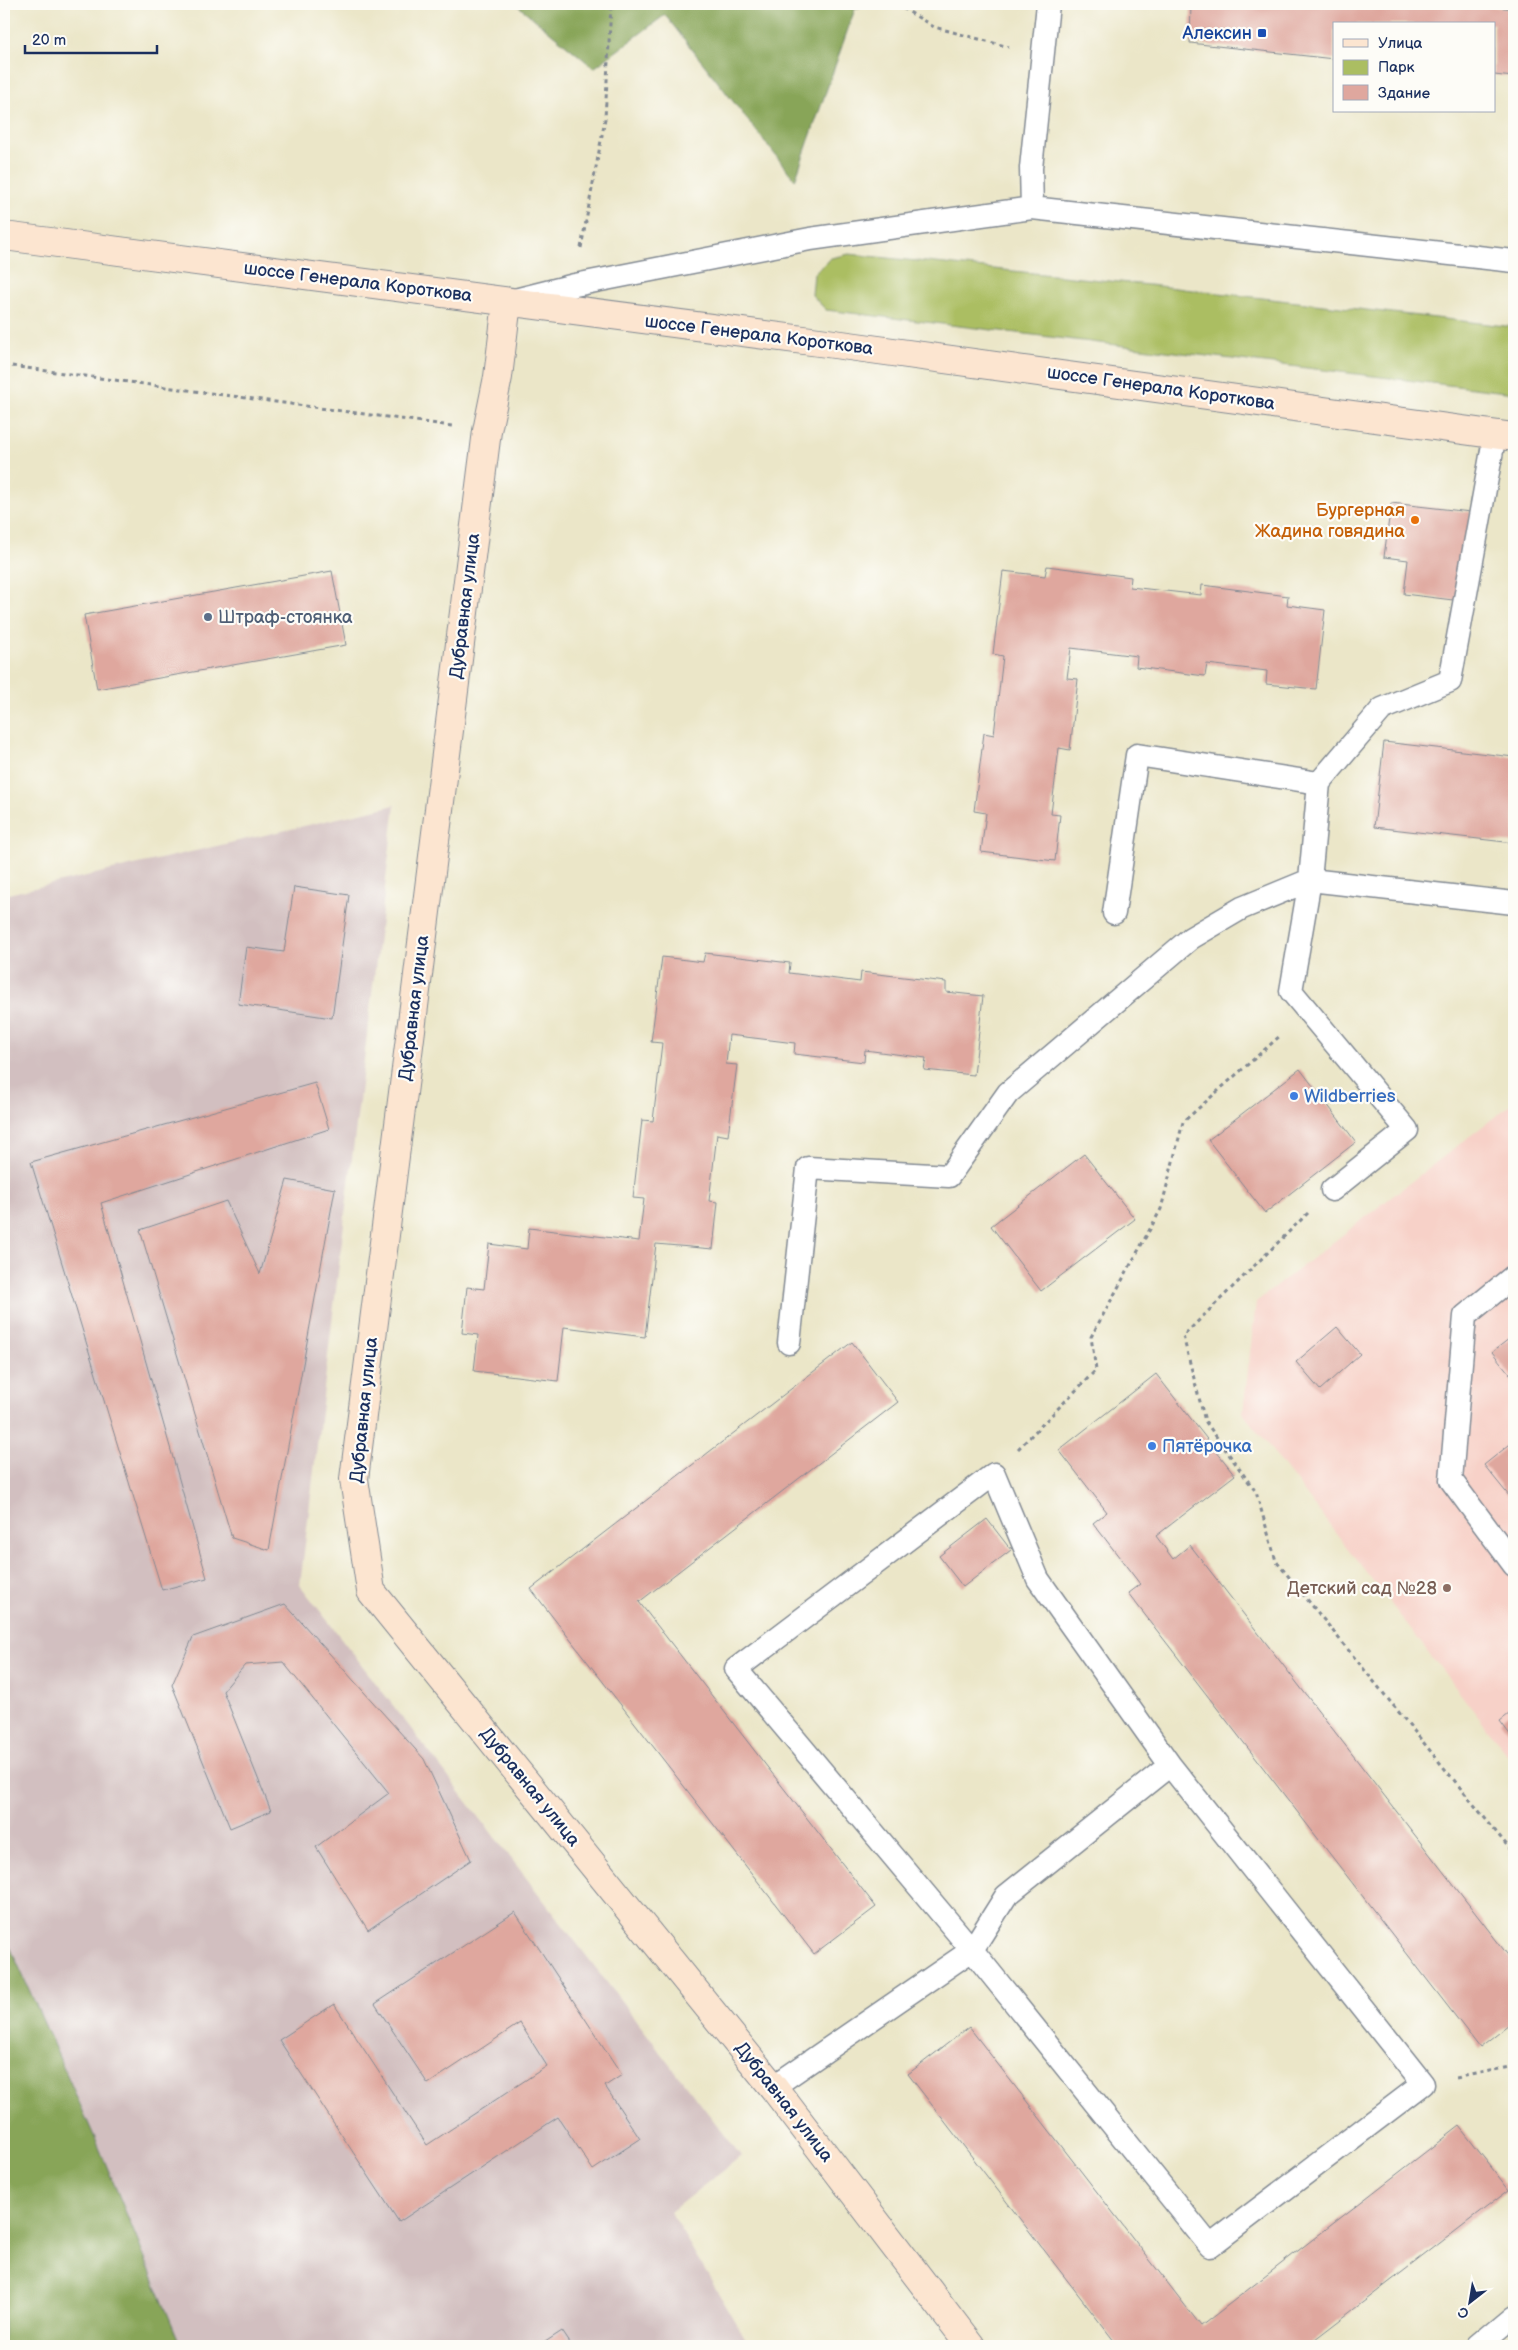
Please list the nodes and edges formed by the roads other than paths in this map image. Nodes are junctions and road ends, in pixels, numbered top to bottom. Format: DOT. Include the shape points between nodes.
graph roads {
  1 [pos="1048,4"];
  2 [pos="1032,208"];
  3 [pos="4,236"];
  4 [pos="1514,261"];
  5 [pos="507,302"];
  6 [pos="1505,435"];
  7 [pos="1319,783"];
  8 [pos="1310,880"];
  9 [pos="1514,903"];
  10 [pos="1114,913"];
  11 [pos="1332,1190"];
  12 [pos="1514,1276"];
  13 [pos="789,1343"];
  14 [pos="1514,1565"];
  15 [pos="1170,1765"];
  16 [pos="972,1950"];
  17 [pos="773,2087"];
  18 [pos="1514,2316"];
  19 [pos="972,2346"];
  20 [pos="1478,2346"];
  1 -- 2 [label="lane" via="1031,168"];
  2 -- 4 [label="lane"];
  2 -- 5 [label="lane" via="810,239 575,285"];
  3 -- 5 [label="street, шоссе Генерала Короткова"];
  5 -- 6 [label="street, шоссе Генерала Короткова"];
  5 -- 17 [label="street, Дубравная улица" via="498,377 487,431 354,1479 371,1590"];
  6 -- 7 [label="lane" via="1450,681 1382,710"];
  7 -- 8 [label="lane"];
  7 -- 10 [label="lane" via="1137,755"];
  8 -- 9 [label="lane"];
  8 -- 11 [label="lane" via="1291,991 1407,1130"];
  8 -- 13 [label="lane" via="1242,908 1191,938 1008,1093 949,1176 808,1168"];
  12 -- 14 [label="lane" via="1465,1316 1451,1480"];
  15 -- 16 [label="lane" via="1006,1896"];
  15 -- 16 [label="lane" via="1038,1579 994,1474 736,1669"];
  15 -- 16 [label="lane" via="1423,2084 1210,2246"];
  16 -- 17 [label="lane"];
  17 -- 19 [label="street, Дубравная улица"];
  18 -- 20 [label="lane"];
}
